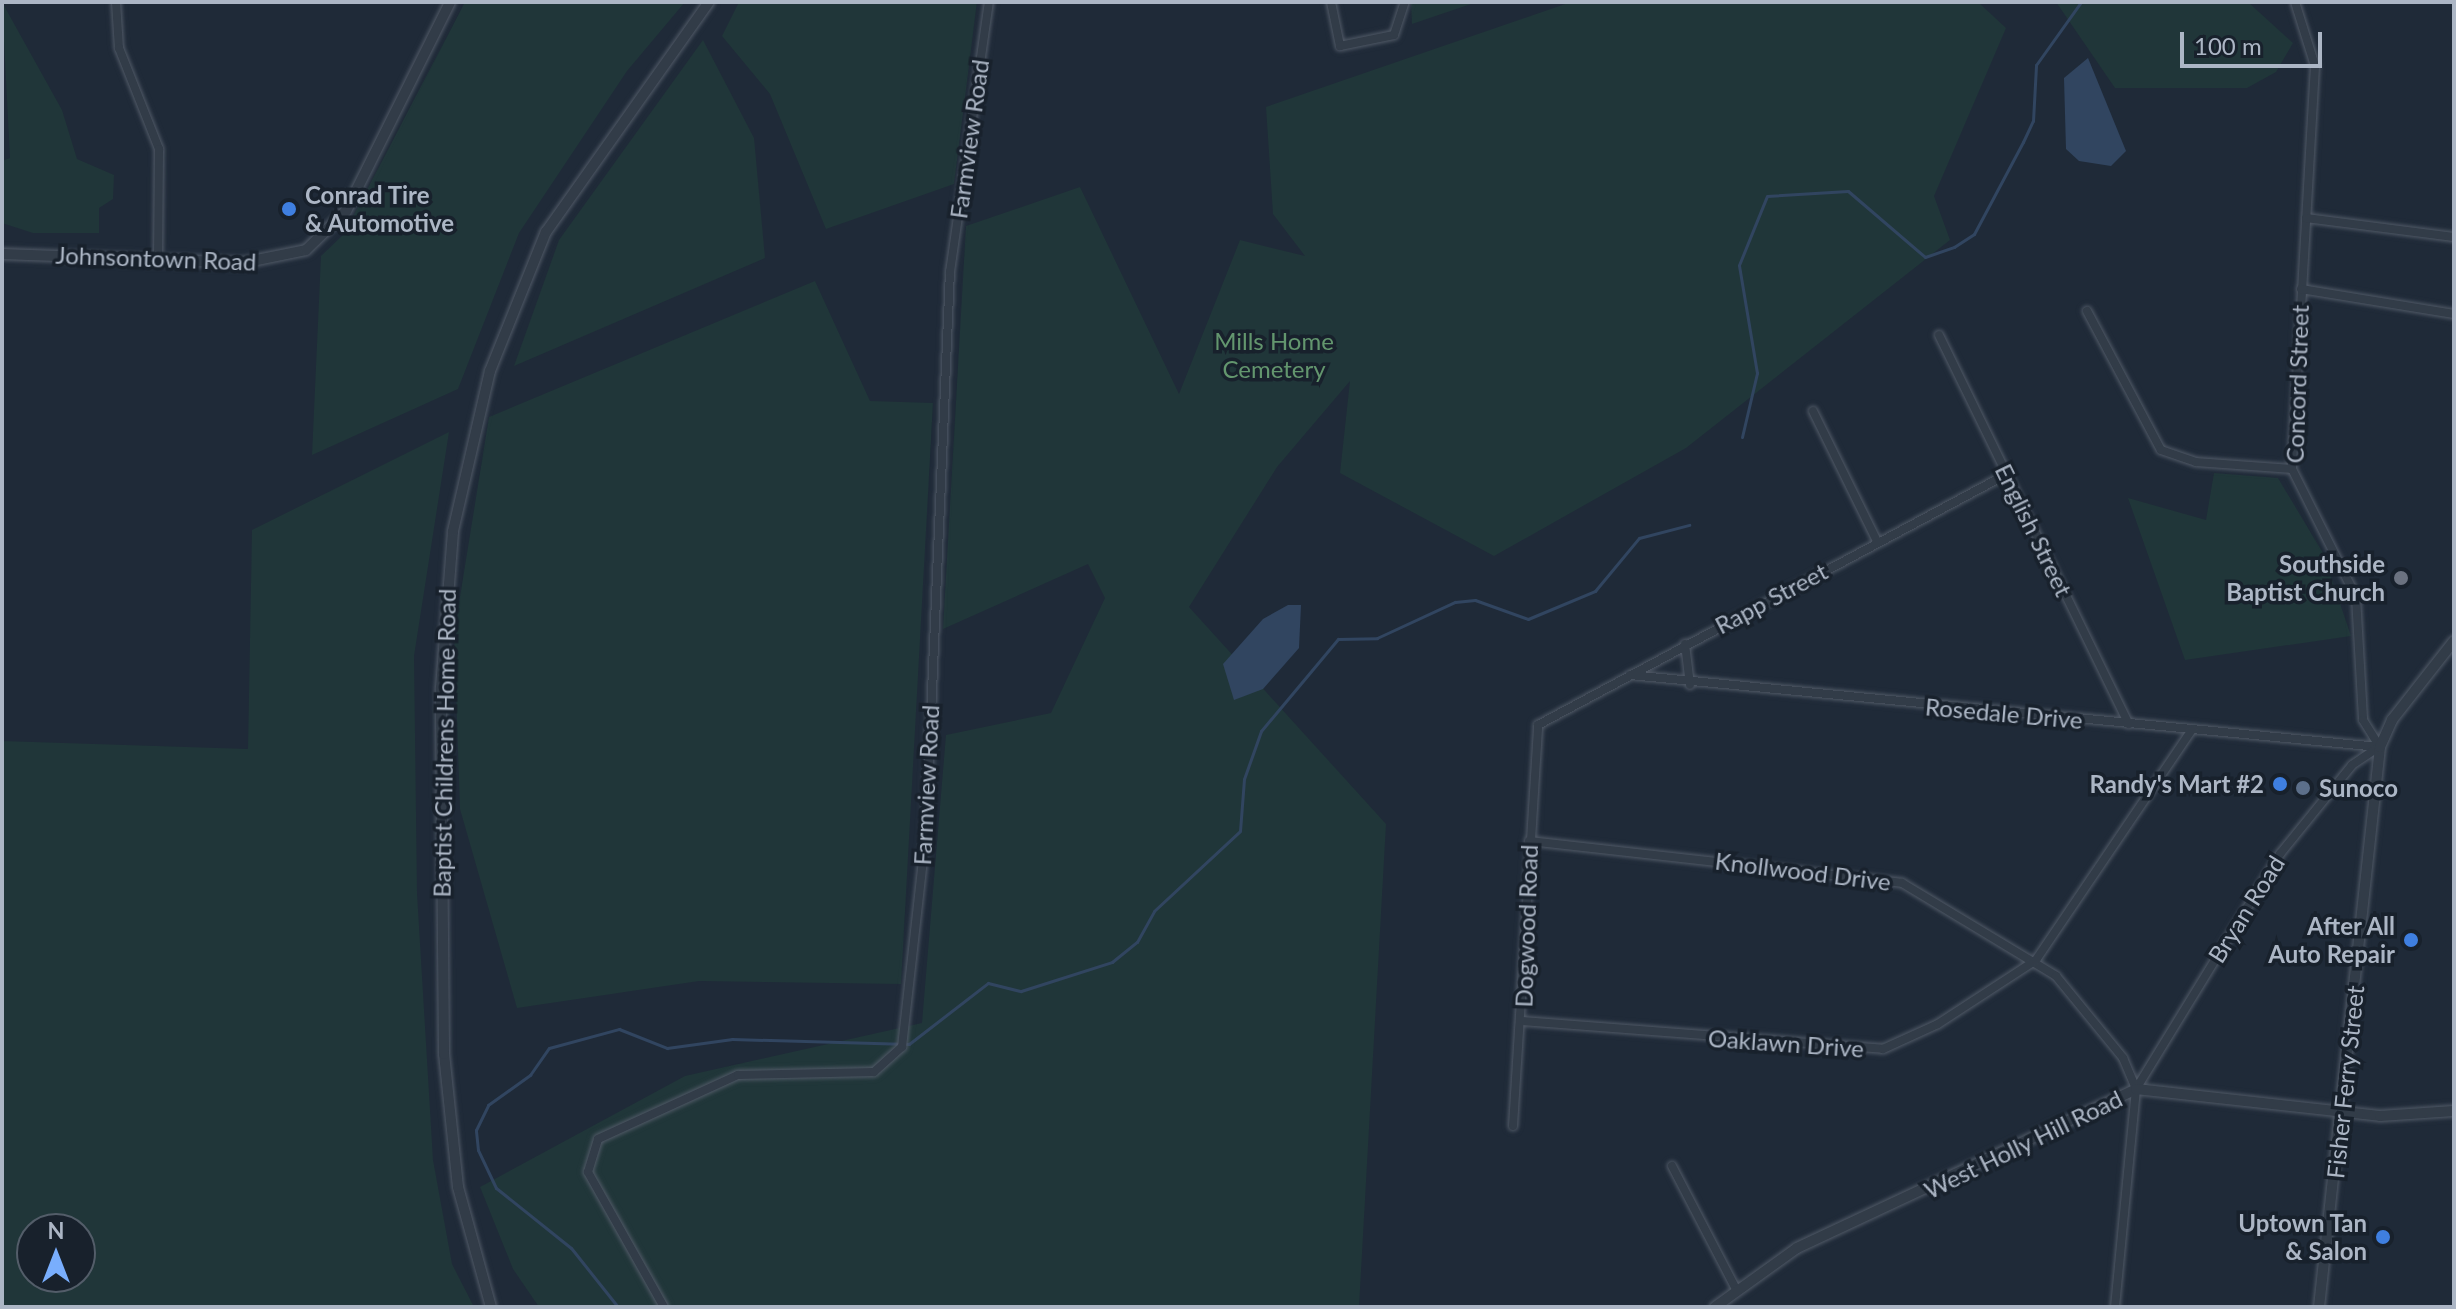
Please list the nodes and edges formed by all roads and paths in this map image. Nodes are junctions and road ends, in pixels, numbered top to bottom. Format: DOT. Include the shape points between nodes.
graph roads {
  1 [pos="116,2"];
  2 [pos="450,2"];
  3 [pos="709,2"];
  4 [pos="989,2"];
  5 [pos="1331,2"];
  6 [pos="1405,2"];
  7 [pos="2295,2"];
  8 [pos="2306,218"];
  9 [pos="2454,237"];
  10 [pos="2,254"];
  11 [pos="158,259"];
  12 [pos="2301,289"];
  13 [pos="2087,311"];
  14 [pos="2454,314"];
  15 [pos="1939,335"];
  16 [pos="1813,411"];
  17 [pos="2292,469"];
  18 [pos="2007,474"];
  19 [pos="1877,541"];
  20 [pos="2454,641"];
  21 [pos="1685,644"];
  22 [pos="1630,675"];
  23 [pos="1690,685"];
  24 [pos="2129,724"];
  25 [pos="1538,725"];
  26 [pos="2192,730"];
  27 [pos="2380,747"];
  28 [pos="1529,841"];
  29 [pos="2036,960"];
  30 [pos="1522,1021"];
  31 [pos="2136,1089"];
  32 [pos="2342,1111"];
  33 [pos="2454,1111"];
  34 [pos="1513,1126"];
  35 [pos="1672,1166"];
  36 [pos="1736,1289"];
  37 [pos="491,1307"];
  38 [pos="664,1307"];
  39 [pos="1715,1307"];
  40 [pos="2115,1307"];
  41 [pos="2319,1307"];
  1 -- 11 [label="street" via="119,48 159,149"];
  2 -- 11 [label="street, Johnsontown Road" via="356,192 321,241 270,262"];
  3 -- 37 [label="street, Baptist Childrens Home Road" via="546,232 490,371 453,531 441,688 444,1054 458,1187"];
  4 -- 38 [label="street, Farmview Road" via="950,272 926,832 902,1047 874,1072 738,1075 598,1139 588,1172"];
  5 -- 6 [label="street" via="1335,42 1385,41 1401,28"];
  7 -- 8 [label="street, Concord Street" via="2315,66"];
  8 -- 9 [label="street"];
  8 -- 12 [label="street, Concord Street"];
  10 -- 11 [label="street, Johnsontown Road"];
  12 -- 14 [label="street"];
  12 -- 17 [label="street, Concord Street"];
  13 -- 17 [label="street" via="2161,450 2196,462"];
  15 -- 18 [label="street, English Street"];
  16 -- 19 [label="street"];
  17 -- 27 [label="street, Concord Street" via="2356,597 2363,720"];
  18 -- 19 [label="street, Rapp Street"];
  18 -- 24 [label="street, English Street"];
  19 -- 21 [label="street, Rapp Street"];
  20 -- 27 [label="street, Fisher Ferry Street" via="2392,720"];
  21 -- 22 [label="street, Rapp Street"];
  21 -- 23 [label="street"];
  22 -- 23 [label="street, Rosedale Drive"];
  22 -- 25 [label="street, Rapp Street"];
  23 -- 24 [label="street, Rosedale Drive"];
  24 -- 26 [label="street, Rosedale Drive"];
  25 -- 28 [label="street, Dogwood Road"];
  26 -- 27 [label="street, Rosedale Drive"];
  26 -- 29 [label="street, Oaklawn Drive"];
  27 -- 31 [label="street, Bryan Road" via="2352,765 2280,854"];
  27 -- 32 [label="street, Fisher Ferry Street"];
  28 -- 29 [label="street, Knollwood Drive" via="1902,883"];
  28 -- 30 [label="street, Dogwood Road"];
  29 -- 30 [label="street, Oaklawn Drive" via="1938,1024 1883,1049"];
  29 -- 31 [label="street, Knollwood Drive" via="2123,1058"];
  30 -- 34 [label="street, Dogwood Road"];
  31 -- 32 [label="street, West Holly Hill Road"];
  31 -- 36 [label="street, West Holly Hill Road" via="1797,1248"];
  31 -- 40 [label="street"];
  32 -- 33 [label="street, West Holly Hill Road"];
  32 -- 41 [label="street, Fisher Ferry Street"];
  35 -- 36 [label="street"];
  36 -- 39 [label="street, West Holly Hill Road"];
}
